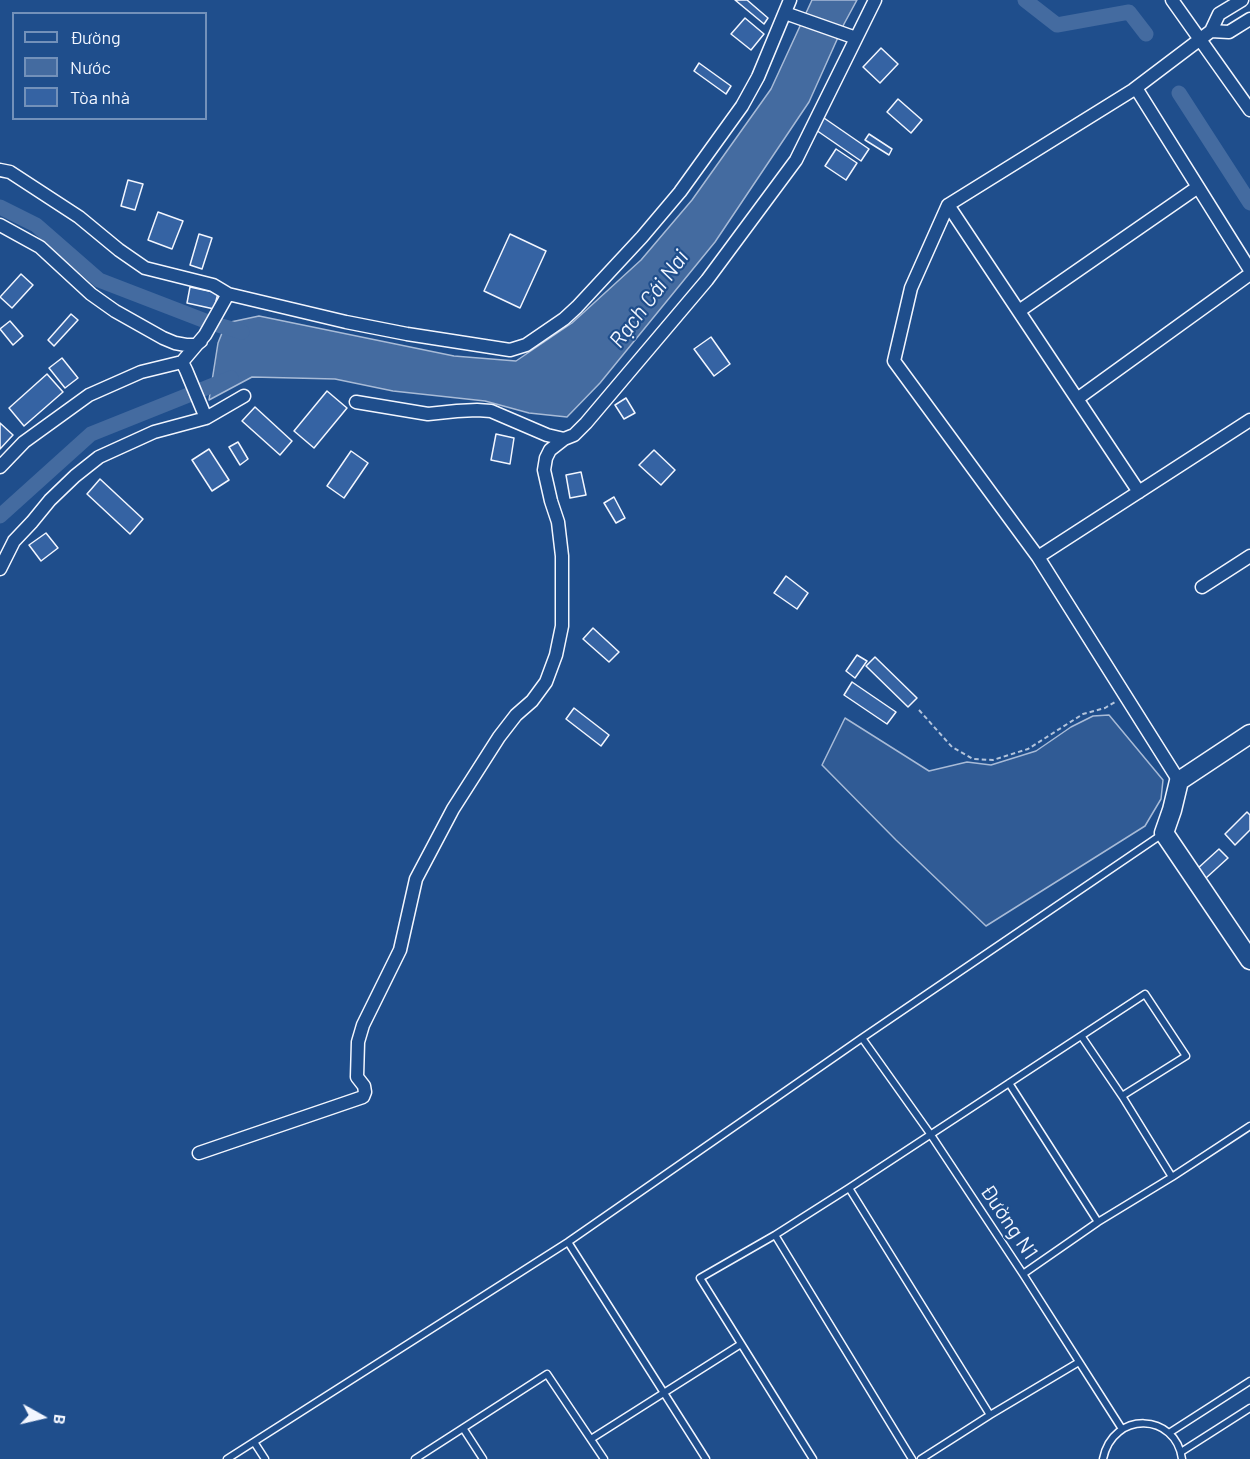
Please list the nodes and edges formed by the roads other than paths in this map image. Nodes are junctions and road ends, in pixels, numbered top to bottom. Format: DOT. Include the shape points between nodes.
graph roads {
  1 [pos="790,0"];
  2 [pos="875,0"];
  3 [pos="1172,0"];
  4 [pos="1242,0"];
  5 [pos="790,15"];
  6 [pos="1250,19"];
  7 [pos="1212,31"];
  8 [pos="850,36"];
  9 [pos="1201,40"];
  10 [pos="1136,88"];
  11 [pos="1250,110"];
  12 [pos="0,170"];
  13 [pos="1198,187"];
  14 [pos="948,205"];
  15 [pos="0,225"];
  16 [pos="1250,272"];
  17 [pos="228,294"];
  18 [pos="1019,311"];
  19 [pos="203,338"];
  20 [pos="184,366"];
  21 [pos="244,396"];
  22 [pos="1077,399"];
  23 [pos="356,402"];
  24 [pos="205,415"];
  25 [pos="1250,420"];
  26 [pos="564,439"];
  27 [pos="0,467"];
  28 [pos="1139,492"];
  29 [pos="1250,556"];
  30 [pos="1038,557"];
  31 [pos="0,570"];
  32 [pos="1202,587"];
  33 [pos="1250,734"];
  34 [pos="1179,781"];
  35 [pos="1164,833"];
  36 [pos="1250,960"];
  37 [pos="1082,1037"];
  38 [pos="862,1038"];
  39 [pos="1009,1083"];
  40 [pos="1122,1096"];
  41 [pos="1250,1126"];
  42 [pos="931,1136"];
  43 [pos="199,1153"];
  44 [pos="1172,1177"];
  45 [pos="849,1188"];
  46 [pos="1098,1222"];
  47 [pos="775,1235"];
  48 [pos="568,1242"];
  49 [pos="1023,1274"];
  50 [pos="741,1344"];
  51 [pos="1079,1362"];
  52 [pos="1250,1380"];
  53 [pos="664,1393"];
  54 [pos="1250,1408"];
  55 [pos="990,1415"];
  56 [pos="463,1428"];
  57 [pos="1122,1428"];
  58 [pos="1169,1433"];
  59 [pos="591,1439"];
  60 [pos="254,1442"];
  61 [pos="1181,1456"];
  62 [pos="227,1459"];
  63 [pos="265,1459"];
  64 [pos="416,1459"];
  65 [pos="483,1459"];
  66 [pos="604,1459"];
  67 [pos="706,1459"];
  68 [pos="813,1459"];
  69 [pos="912,1459"];
  70 [pos="921,1459"];
  71 [pos="1103,1459"];
  1 -- 5 [label="street"];
  2 -- 8 [label="street"];
  3 -- 9 [label="street"];
  4 -- 7 [label="street" via="1220,14"];
  5 -- 8 [label="street"];
  5 -- 17 [label="street" via="742,106 680,192 577,307 526,345 510,350 407,334"];
  6 -- 7 [label="street" via="1229,32"];
  7 -- 9 [label="street"];
  8 -- 26 [label="street" via="796,160 707,279 586,423"];
  9 -- 10 [label="street"];
  9 -- 11 [label="street"];
  10 -- 13 [label="street"];
  10 -- 14 [label="street"];
  12 -- 17 [label="street" via="10,172 79,217 145,268 213,285"];
  13 -- 16 [label="street"];
  13 -- 18 [label="street"];
  14 -- 18 [label="street"];
  14 -- 30 [label="street" via="911,288 894,361"];
  15 -- 19 [label="street" via="40,247 115,311 163,338 196,345"];
  16 -- 22 [label="street"];
  17 -- 19 [label="street"];
  18 -- 22 [label="street"];
  19 -- 20 [label="street"];
  20 -- 24 [label="street"];
  20 -- 27 [label="street" via="141,372 89,395 24,442"];
  21 -- 24 [label="street"];
  22 -- 28 [label="street"];
  23 -- 26 [label="street" via="428,414 491,411"];
  24 -- 31 [label="street" via="154,432 99,458 75,476 14,541"];
  25 -- 28 [label="street"];
  26 -- 43 [label="street" via="550,450 544,470 558,522 562,556 562,627 556,655 546,682 499,737 453,809 416,879 400,950 358,1042 357,1077 365,1092 363,1097"];
  28 -- 30 [label="street"];
  29 -- 32 [label="street"];
  30 -- 34 [label="street"];
  33 -- 34 [label="street"];
  34 -- 35 [label="street"];
  35 -- 36 [label="street"];
  35 -- 38 [label="lane"];
  37 -- 39 [label="lane"];
  37 -- 40 [label="lane"];
  37 -- 40 [label="lane" via="1145,994 1186,1056"];
  38 -- 42 [label="lane, Đường N1"];
  38 -- 48 [label="lane"];
  39 -- 42 [label="lane"];
  39 -- 46 [label="lane"];
  40 -- 44 [label="lane"];
  41 -- 44 [label="lane"];
  42 -- 45 [label="lane"];
  42 -- 49 [label="lane, Đường N1"];
  44 -- 46 [label="lane"];
  45 -- 47 [label="lane"];
  45 -- 55 [label="lane"];
  46 -- 49 [label="lane"];
  47 -- 50 [label="lane" via="700,1278"];
  47 -- 69 [label="lane"];
  48 -- 53 [label="lane"];
  48 -- 60 [label="lane"];
  49 -- 51 [label="lane, Đường N1"];
  50 -- 53 [label="lane"];
  50 -- 68 [label="lane"];
  51 -- 55 [label="lane"];
  51 -- 57 [label="lane, Đường N1"];
  52 -- 58 [label="lane"];
  53 -- 59 [label="lane"];
  53 -- 67 [label="lane"];
  54 -- 61 [label="lane"];
  55 -- 70 [label="lane"];
  56 -- 59 [label="lane" via="547,1374"];
  56 -- 64 [label="lane"];
  56 -- 65 [label="lane"];
  57 -- 58 [label="lane" via="1146,1423"];
  57 -- 71 [label="lane" via="1105,1448"];
  58 -- 61 [label="lane"];
  59 -- 66 [label="lane"];
  60 -- 62 [label="lane"];
  60 -- 63 [label="lane"];
}
